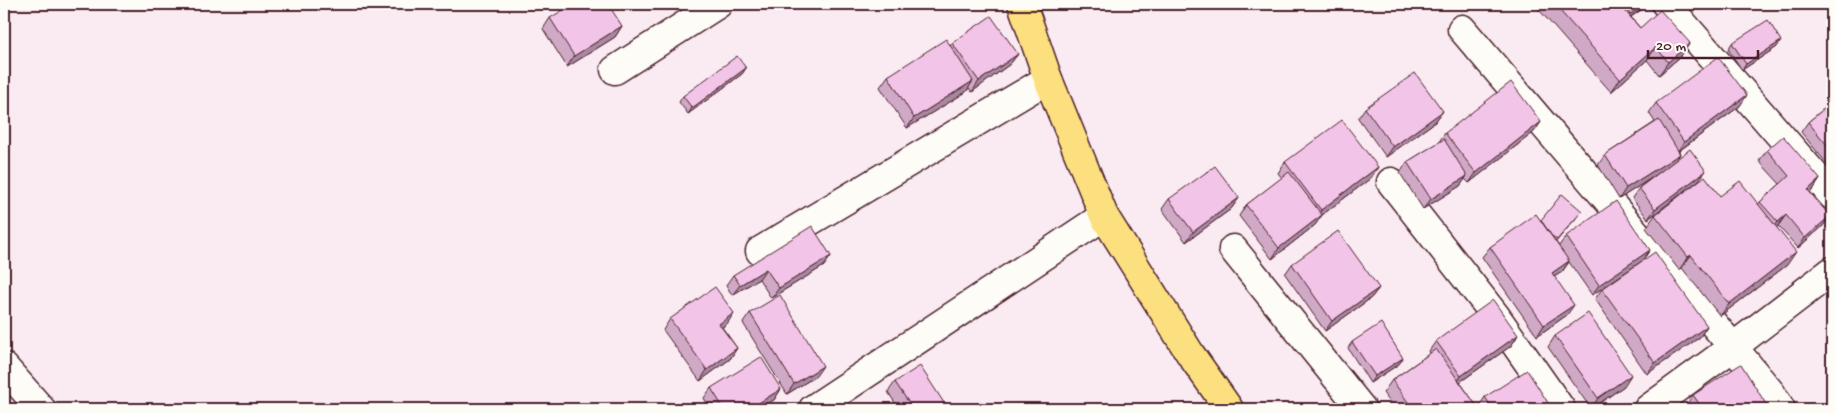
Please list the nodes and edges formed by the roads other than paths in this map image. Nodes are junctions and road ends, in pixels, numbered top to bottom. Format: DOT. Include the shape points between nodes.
graph roads {
  1 [pos="718,4"];
  2 [pos="1022,4"];
  3 [pos="1666,4"];
  4 [pos="1462,29"];
  5 [pos="615,70"];
  6 [pos="1048,79"];
  7 [pos="1390,182"];
  8 [pos="1832,195"];
  9 [pos="1104,216"];
  10 [pos="1233,249"];
  11 [pos="760,251"];
  12 [pos="1832,271"];
  13 [pos="1733,347"];
  14 [pos="4,367"];
  15 [pos="41,409"];
  16 [pos="813,409"];
  17 [pos="1230,409"];
  18 [pos="1362,409"];
  19 [pos="1561,409"];
  20 [pos="1648,409"];
  21 [pos="1781,409"];
  1 -- 5 [label="street"];
  2 -- 6 [label="main road"];
  3 -- 8 [label="street"];
  4 -- 13 [label="street"];
  6 -- 9 [label="main road"];
  6 -- 11 [label="street"];
  7 -- 19 [label="street" via="1495,315"];
  9 -- 16 [label="street"];
  9 -- 17 [label="main road" via="1191,355"];
  10 -- 18 [label="street"];
  12 -- 13 [label="street"];
  13 -- 20 [label="street"];
  13 -- 21 [label="street"];
  14 -- 15 [label="street"];
}
